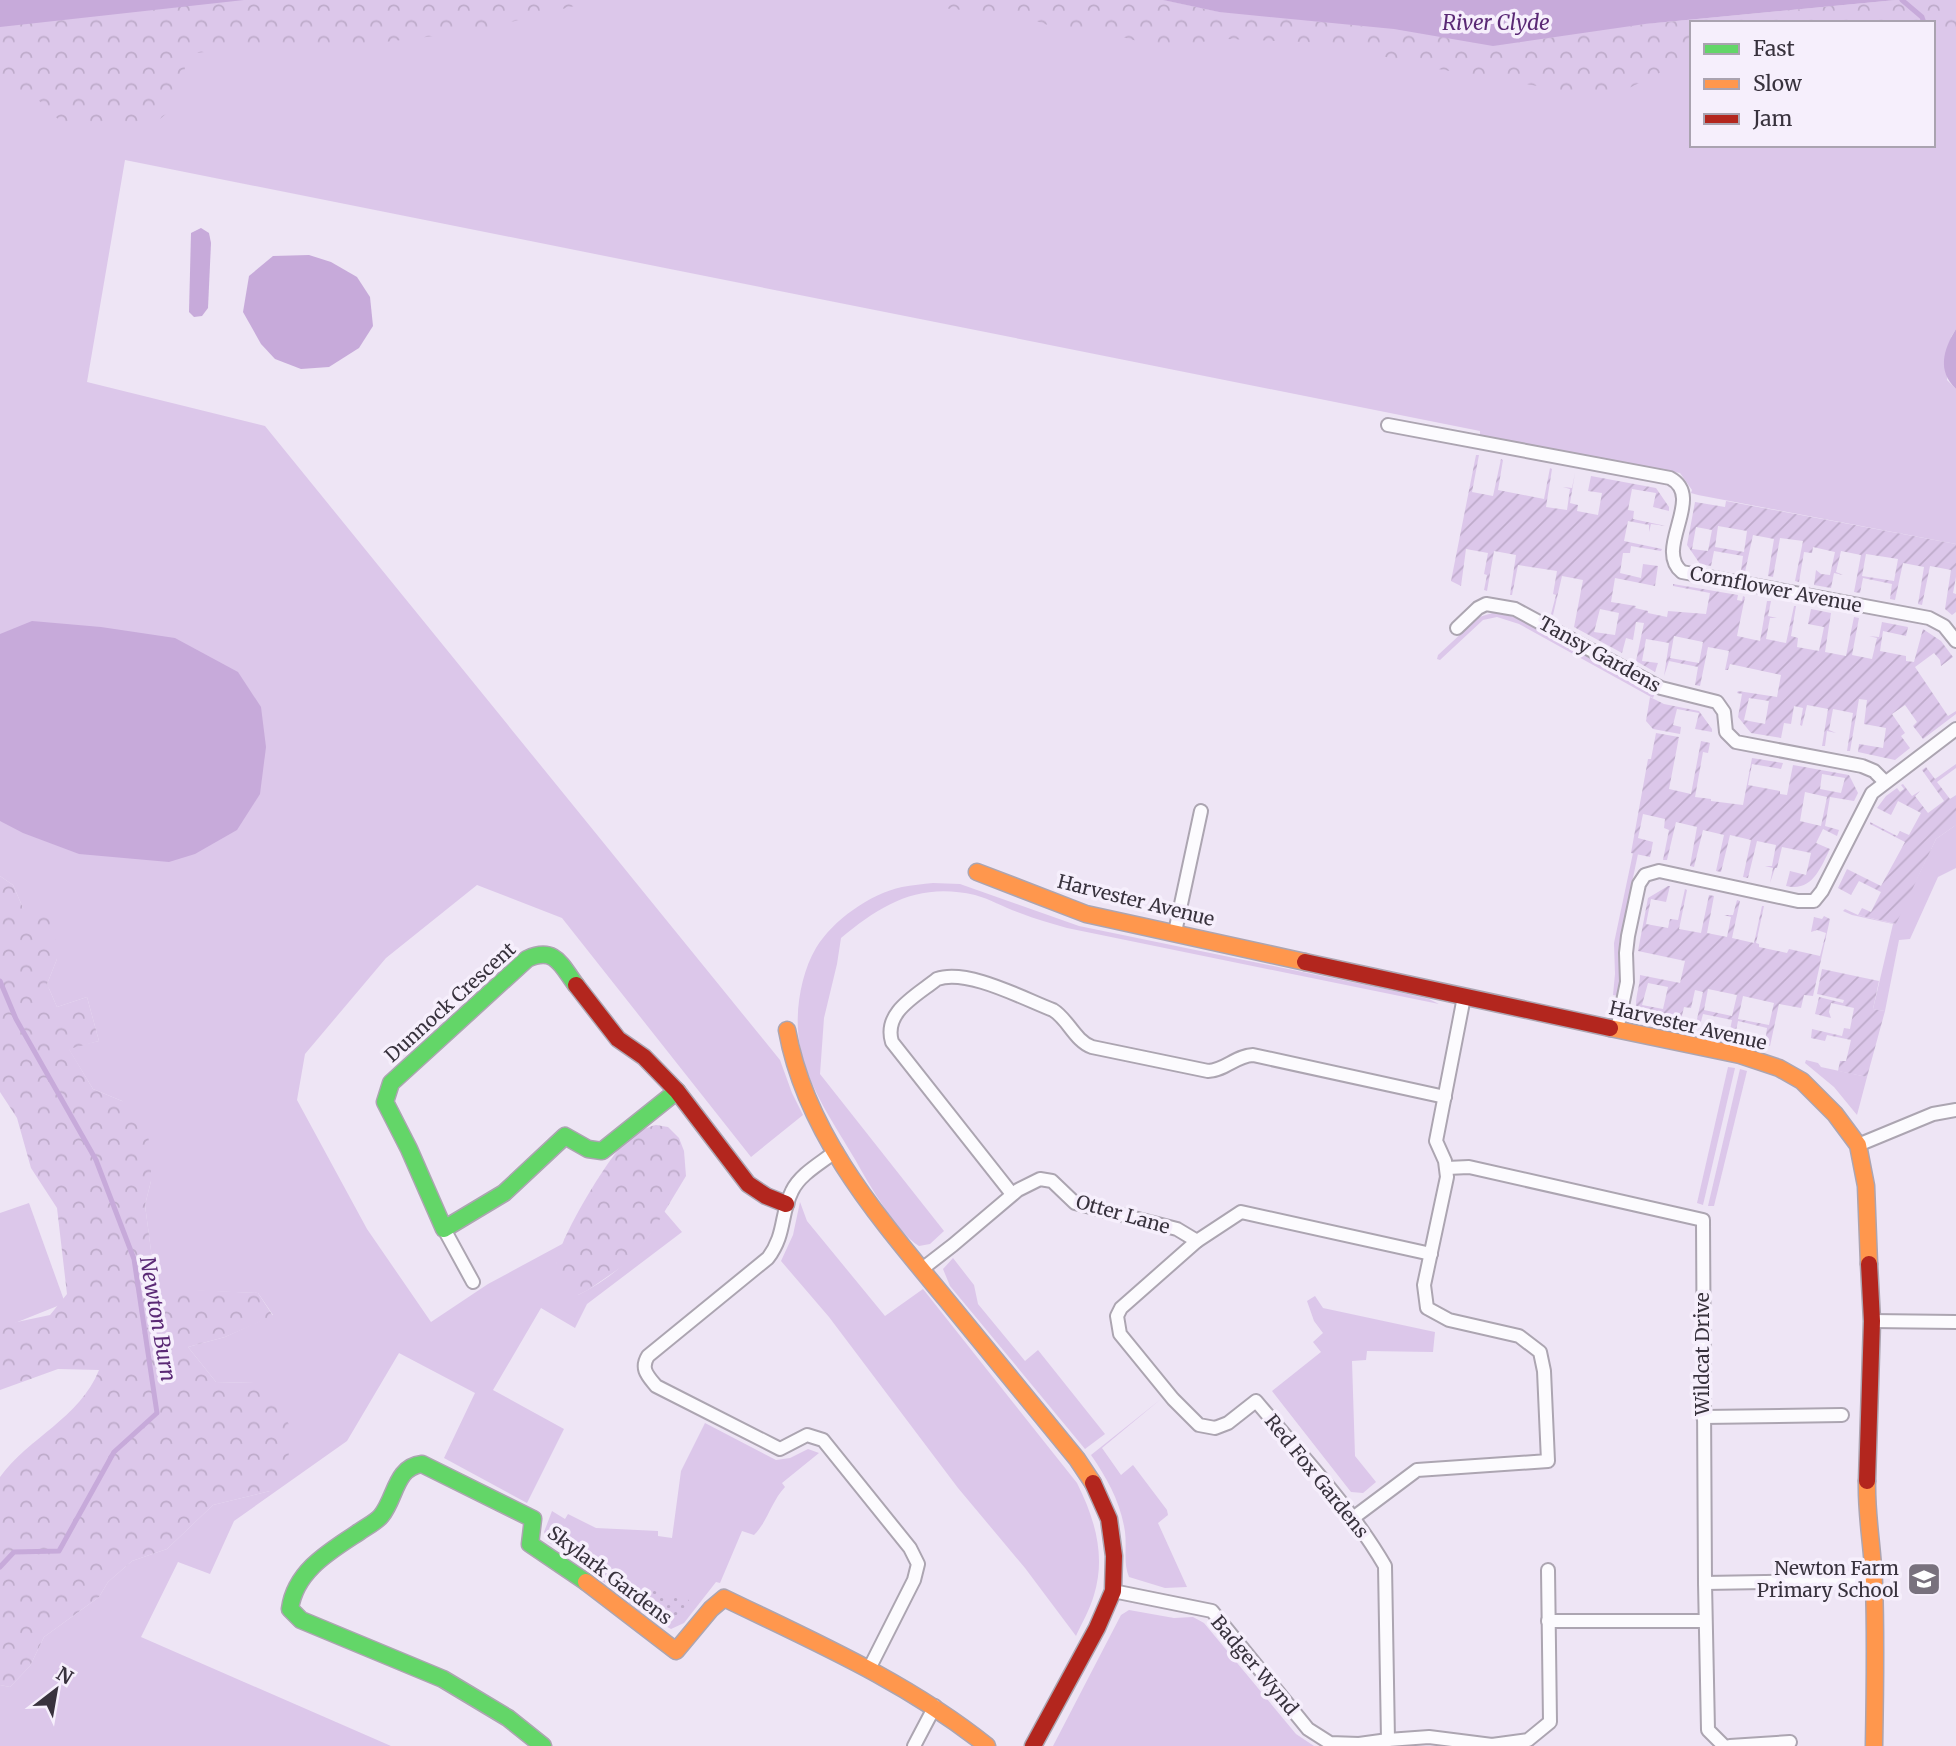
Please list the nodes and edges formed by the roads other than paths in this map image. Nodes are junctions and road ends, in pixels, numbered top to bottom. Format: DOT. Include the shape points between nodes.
graph roads {
  1 [pos="1388,425"];
  2 [pos="1457,628"];
  3 [pos="1956,641"];
  4 [pos="1956,729"];
  5 [pos="1885,782"];
  6 [pos="1201,811"];
  7 [pos="977,873"];
  8 [pos="1175,932"];
  9 [pos="1464,997"];
  10 [pos="787,1030"];
  11 [pos="1617,1030"];
  12 [pos="677,1091"];
  13 [pos="1445,1097"];
  14 [pos="1956,1110"];
  15 [pos="1858,1145"];
  16 [pos="836,1151"];
  17 [pos="1447,1168"];
  18 [pos="1012,1194"];
  19 [pos="786,1204"];
  20 [pos="444,1229"];
  21 [pos="1197,1241"];
  22 [pos="1431,1254"];
  23 [pos="922,1269"];
  24 [pos="473,1282"];
  25 [pos="1872,1321"];
  26 [pos="1956,1322"];
  27 [pos="1842,1415"];
  28 [pos="1703,1417"];
  29 [pos="1353,1518"];
  30 [pos="1548,1570"];
  31 [pos="1874,1580"];
  32 [pos="1705,1583"];
  33 [pos="1113,1591"];
  34 [pos="1548,1621"];
  35 [pos="1705,1621"];
  36 [pos="869,1669"];
  37 [pos="935,1706"];
  38 [pos="1388,1740"];
  39 [pos="1790,1742"];
  40 [pos="543,1746"];
  41 [pos="914,1746"];
  42 [pos="987,1746"];
  43 [pos="1034,1746"];
  44 [pos="1724,1746"];
  45 [pos="1730,1746"];
  46 [pos="1874,1746"];
  1 -- 3 [label="street, Cornflower Avenue" via="1670,478 1683,495 1673,554 1682,572 1929,618 1944,626"];
  2 -- 5 [label="street, Tansy Gardens" via="1483,605 1515,608 1661,688 1717,702 1728,735 1736,742 1862,766"];
  4 -- 5 [label="street"];
  5 -- 11 [label="street" via="1870,797 1814,901 1659,871 1645,875 1628,936 1627,982"];
  6 -- 8 [label="street"];
  7 -- 8 [label="street, Harvester Avenue" via="1086,914"];
  8 -- 9 [label="street, Harvester Avenue"];
  9 -- 11 [label="street, Harvester Avenue"];
  9 -- 13 [label="street"];
  10 -- 16 [label="street" via="802,1088"];
  11 -- 15 [label="street, Harvester Avenue" via="1740,1055 1779,1068 1802,1081"];
  12 -- 19 [label="street, Dunnock Crescent" via="748,1184"];
  12 -- 20 [label="street" via="602,1151 565,1136 504,1193"];
  12 -- 20 [label="street, Dunnock Crescent" via="644,1057 618,1039 557,959 538,953 527,959 391,1083 385,1102"];
  13 -- 17 [label="street" via="1436,1142"];
  13 -- 18 [label="street" via="1253,1055 1208,1071 1092,1047 1053,1010 971,979 937,979 895,1013 890,1026 892,1042"];
  14 -- 15 [label="street" via="1933,1114"];
  15 -- 25 [label="street, Harvester Avenue" via="1866,1186"];
  16 -- 19 [label="street" via="800,1178"];
  16 -- 23 [label="street" via="870,1206"];
  17 -- 22 [label="street"];
  17 -- 28 [label="street, Wildcat Drive" via="1469,1167 1703,1220"];
  18 -- 21 [label="street, Otter Lane" via="1036,1180 1048,1180 1075,1203 1177,1229"];
  18 -- 23 [label="street, Otter Lane"];
  19 -- 36 [label="street" via="782,1231 768,1258 648,1356 645,1373 656,1386 780,1449 807,1435 823,1440 910,1548 918,1564 914,1580"];
  20 -- 24 [label="street, Dunnock Crescent"];
  21 -- 22 [label="street" via="1241,1212"];
  21 -- 29 [label="street, Red Fox Gardens" via="1121,1308 1117,1315 1120,1334 1199,1425 1215,1428 1227,1423 1256,1401"];
  22 -- 29 [label="street" via="1424,1285 1427,1308 1449,1320 1519,1336 1540,1352 1548,1461 1418,1469"];
  23 -- 33 [label="street" via="1092,1481 1109,1519"];
  25 -- 26 [label="street"];
  25 -- 31 [label="street, Harvester Avenue" via="1866,1506"];
  27 -- 28 [label="street"];
  28 -- 32 [label="street, Wildcat Drive"];
  29 -- 38 [label="street, Red Fox Gardens" via="1385,1566"];
  30 -- 34 [label="street"];
  31 -- 32 [label="street"];
  31 -- 46 [label="street, Harvester Avenue"];
  32 -- 35 [label="street"];
  33 -- 38 [label="street, Badger Wynd" via="1212,1611 1308,1729 1330,1743"];
  33 -- 43 [label="street"];
  34 -- 35 [label="street"];
  34 -- 38 [label="street, Badger Wynd" via="1550,1722 1528,1740 1492,1745 1429,1737"];
  35 -- 44 [label="street" via="1708,1730"];
  36 -- 37 [label="street, Skylark Gardens"];
  36 -- 40 [label="street, Skylark Gardens" via="724,1598 676,1651 530,1544 533,1519 440,1472 412,1465 403,1473 381,1517 301,1577 290,1609 301,1620 443,1679 508,1718"];
  37 -- 41 [label="street"];
  37 -- 42 [label="street, Skylark Gardens"];
  39 -- 45 [label="street"];
}
